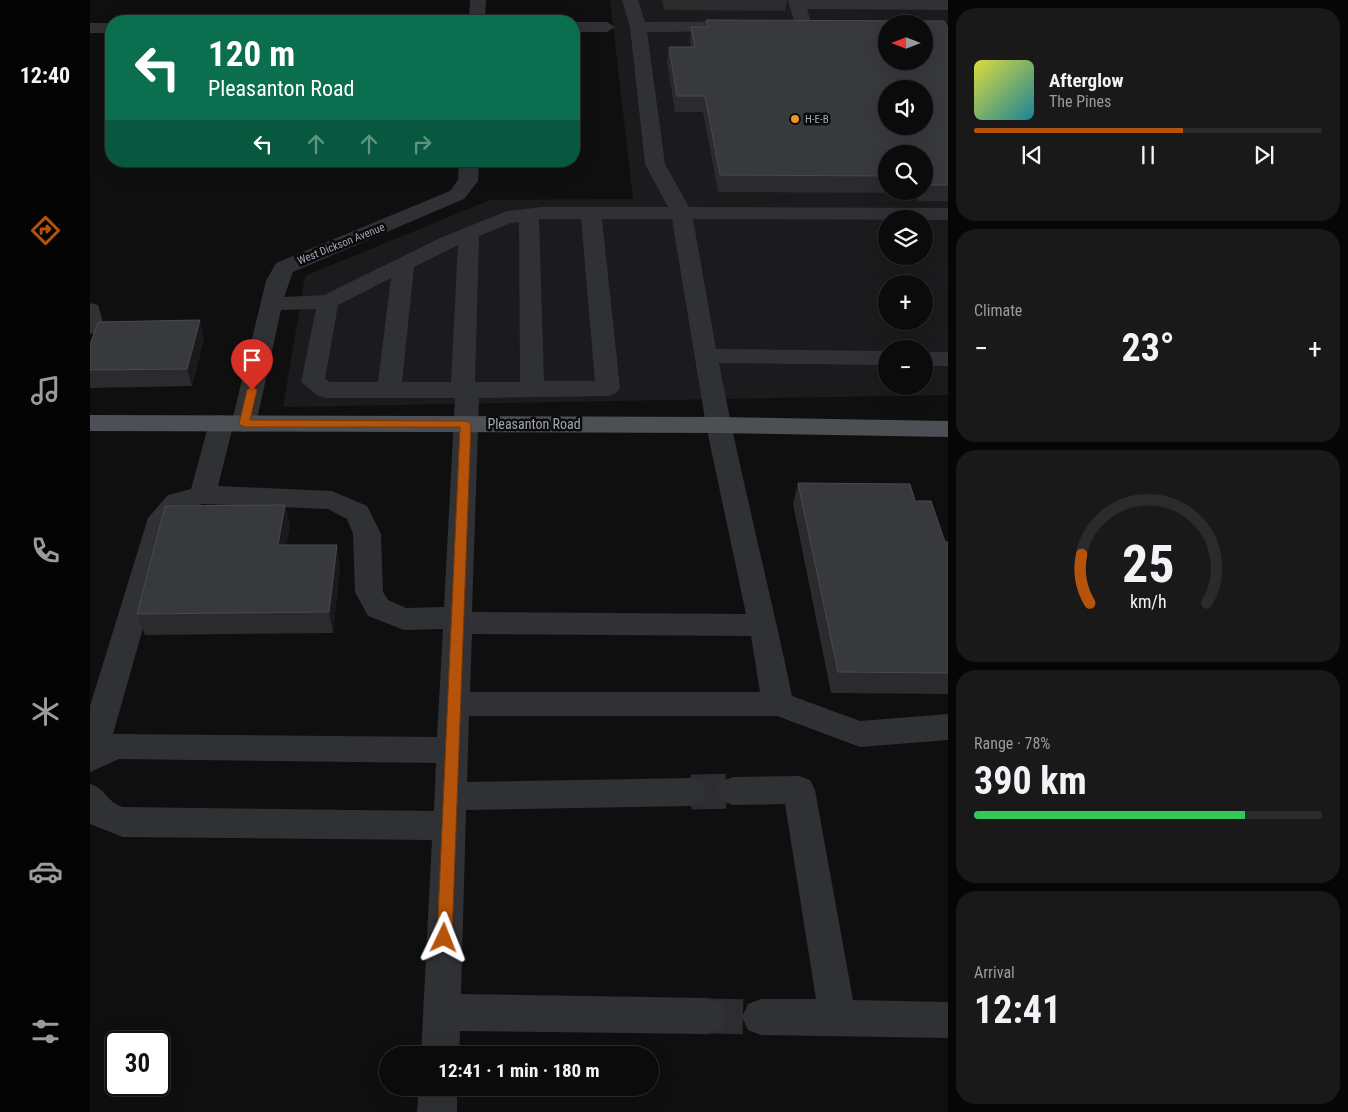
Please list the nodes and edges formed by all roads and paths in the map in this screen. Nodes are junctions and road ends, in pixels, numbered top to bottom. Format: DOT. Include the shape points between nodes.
graph roads {
  1 [pos="478,0"];
  2 [pos="630,0"];
  3 [pos="797,2"];
  4 [pos="948,5"];
  5 [pos="477,15"];
  6 [pos="580,27"];
  7 [pos="607,27"];
  8 [pos="638,27"];
  9 [pos="90,28"];
  10 [pos="105,28"];
  11 [pos="469,167"];
  12 [pos="681,212"];
  13 [pos="591,213"];
  14 [pos="948,214"];
  15 [pos="529,215"];
  16 [pos="469,233"];
  17 [pos="404,264"];
  18 [pos="328,302"];
  19 [pos="272,304"];
  20 [pos="90,310"];
  21 [pos="90,327"];
  22 [pos="706,356"];
  23 [pos="878,358"];
  24 [pos="933,359"];
  25 [pos="948,359"];
  26 [pos="532,389"];
  27 [pos="389,390"];
  28 [pos="467,390"];
  29 [pos="90,424"];
  30 [pos="233,424"];
  31 [pos="466,424"];
  32 [pos="718,426"];
  33 [pos="948,429"];
  34 [pos="203,495"];
  35 [pos="457,621"];
  36 [pos="763,625"];
  37 [pos="454,704"];
  38 [pos="778,704"];
  39 [pos="948,727"];
  40 [pos="452,750"];
  41 [pos="90,758"];
  42 [pos="733,791"];
  43 [pos="691,792"];
  44 [pos="90,798"];
  45 [pos="450,811"];
  46 [pos="441,1012"];
  47 [pos="708,1016"];
  48 [pos="761,1017"];
  49 [pos="838,1018"];
  50 [pos="948,1020"];
  51 [pos="440,1046"];
  52 [pos="438,1096"];
  53 [pos="437,1112"];
  1 -- 5 [label="street"];
  2 -- 8 [label="street"];
  3 -- 4 [label="street"];
  3 -- 8 [label="street" via="813,26"];
  6 -- 7 [label="street"];
  8 -- 12 [label="street" via="655,164"];
  9 -- 10 [label="street"];
  11 -- 19 [label="street, West Dickson Avenue" via="468,181 457,195 284,268 277,281"];
  12 -- 13 [label="street"];
  12 -- 14 [label="street"];
  12 -- 22 [label="street"];
  13 -- 15 [label="street"];
  13 -- 26 [label="street" via="608,388"];
  15 -- 16 [label="street" via="507,217"];
  15 -- 26 [label="street"];
  16 -- 17 [label="street"];
  16 -- 28 [label="street"];
  17 -- 18 [label="street"];
  17 -- 27 [label="street"];
  18 -- 19 [label="street"];
  18 -- 27 [label="street" via="313,382 325,390"];
  19 -- 30 [label="street, West Dickson Avenue"];
  20 -- 21 [label="street"];
  22 -- 23 [label="street"];
  22 -- 32 [label="street"];
  24 -- 25 [label="street"];
  26 -- 28 [label="street"];
  27 -- 28 [label="street"];
  28 -- 31 [label="street"];
  29 -- 30 [label="main road, Pleasanton Road"];
  30 -- 31 [label="main road, Pleasanton Road"];
  30 -- 34 [label="street, West Dickson Avenue"];
  31 -- 32 [label="main road, Pleasanton Road"];
  31 -- 35 [label="street"];
  32 -- 33 [label="main road, Pleasanton Road"];
  32 -- 36 [label="street"];
  34 -- 35 [label="street" via="332,500 358,514 367,534 368,592 378,608 404,619"];
  34 -- 41 [label="street" via="177,502 161,518"];
  35 -- 36 [label="street"];
  35 -- 37 [label="street"];
  36 -- 38 [label="street"];
  37 -- 38 [label="street"];
  37 -- 40 [label="street"];
  38 -- 39 [label="street" via="860,734"];
  40 -- 41 [label="street" via="119,746 104,749"];
  40 -- 45 [label="street"];
  42 -- 49 [label="street" via="799,790"];
  43 -- 45 [label="street"];
  44 -- 45 [label="street" via="103,816 122,822"];
  45 -- 46 [label="street"];
  46 -- 47 [label="street"];
  46 -- 51 [label="street"];
  48 -- 49 [label="street"];
  49 -- 50 [label="street"];
  52 -- 53 [label="street"];
}
